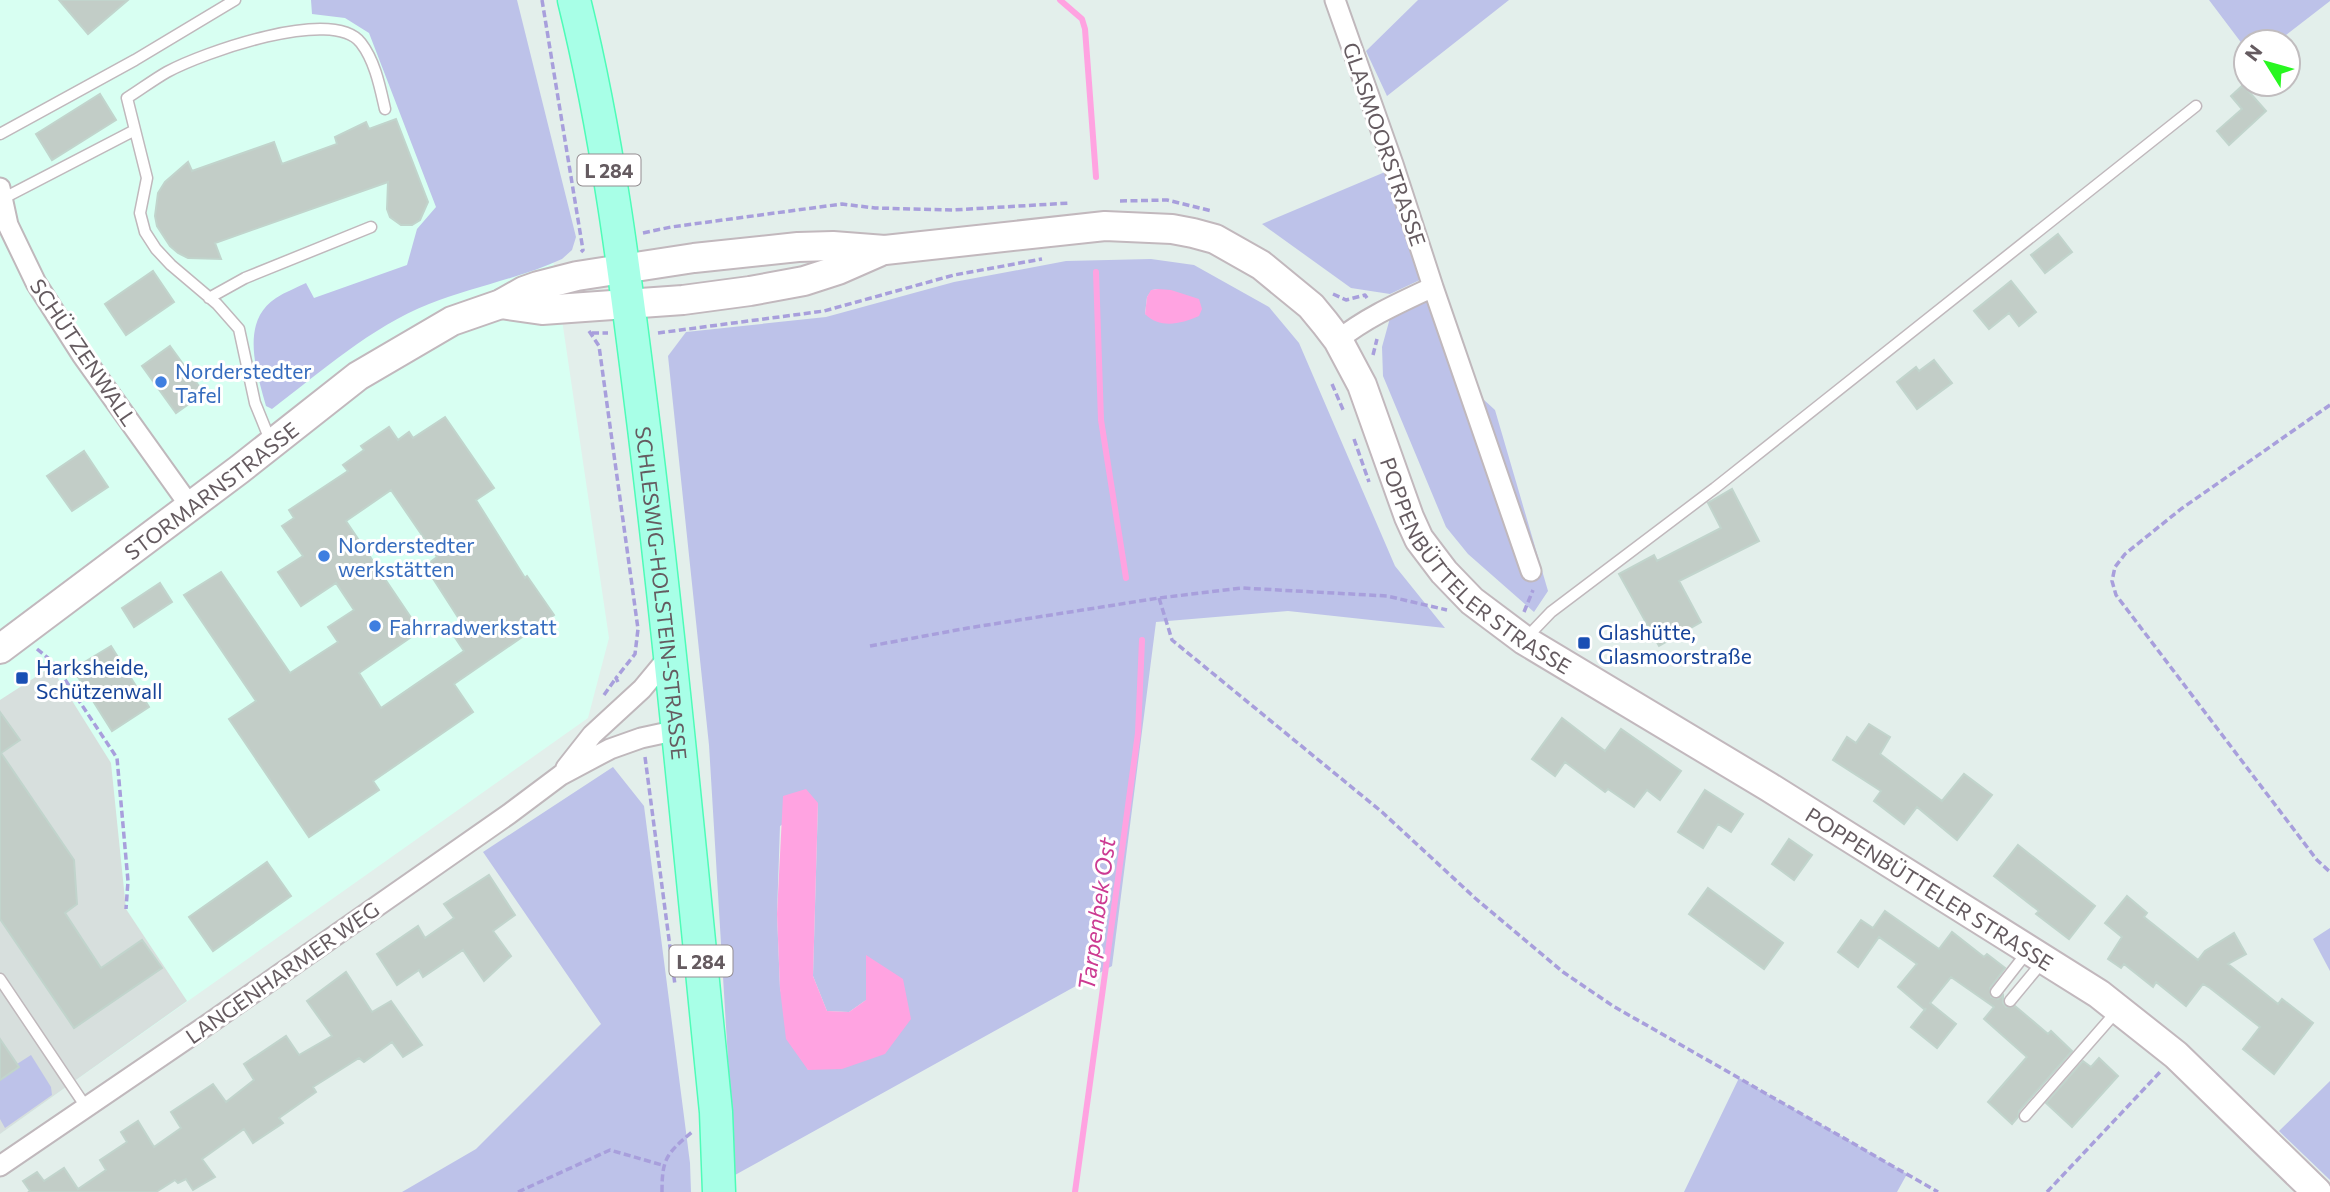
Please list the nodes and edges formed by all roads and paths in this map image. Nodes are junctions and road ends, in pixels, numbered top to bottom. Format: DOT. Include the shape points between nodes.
graph roads {
  1 [pos="235,0"];
  2 [pos="542,0"];
  3 [pos="574,0"];
  4 [pos="1335,0"];
  5 [pos="2196,106"];
  6 [pos="385,109"];
  7 [pos="135,130"];
  8 [pos="0,134"];
  9 [pos="1,194"];
  10 [pos="371,227"];
  11 [pos="885,250"];
  12 [pos="1051,257"];
  13 [pos="624,270"];
  14 [pos="578,276"];
  15 [pos="1433,287"];
  16 [pos="209,298"];
  17 [pos="502,304"];
  18 [pos="581,306"];
  19 [pos="630,318"];
  20 [pos="592,333"];
  21 [pos="1338,340"];
  22 [pos="2330,405"];
  23 [pos="272,444"];
  24 [pos="190,506"];
  25 [pos="1531,571"];
  26 [pos="1159,598"];
  27 [pos="1472,601"];
  28 [pos="1523,627"];
  29 [pos="9,642"];
  30 [pos="870,646"];
  31 [pos="671,654"];
  32 [pos="628,702"];
  33 [pos="678,730"];
  34 [pos="641,738"];
  35 [pos="561,775"];
  36 [pos="2330,872"];
  37 [pos="127,908"];
  38 [pos="2036,955"];
  39 [pos="0,979"];
  40 [pos="1996,992"];
  41 [pos="677,998"];
  42 [pos="2010,1001"];
  43 [pos="2118,1009"];
  44 [pos="2176,1055"];
  45 [pos="86,1107"];
  46 [pos="2025,1116"];
  47 [pos="695,1141"];
  48 [pos="0,1166"];
  49 [pos="662,1166"];
  50 [pos="518,1192"];
  51 [pos="662,1192"];
  52 [pos="719,1192"];
  53 [pos="1938,1192"];
  54 [pos="2047,1192"];
  55 [pos="2317,1192"];
  1 -- 8 [label="lane"];
  2 -- 14 [label="path" via="583,250 574,260"];
  3 -- 13 [label="main road, SCHLESWIG-HOLSTEIN-STRASSE / L 284" via="594,83"];
  4 -- 15 [label="street, GLASMOORSTRASSE"];
  5 -- 28 [label="lane" via="1715,488 1551,612"];
  6 -- 7 [label="lane" via="375,70 360,41 342,30 276,32 169,71 127,99"];
  7 -- 9 [label="lane"];
  7 -- 16 [label="lane" via="147,178 140,212 145,232 171,265"];
  9 -- 24 [label="street, SCHÜTZENWALL" via="8,225 36,284"];
  10 -- 16 [label="lane" via="245,278"];
  11 -- 13 [label="main road, POPPENBÜTTELER STRASSE" via="797,247 694,257"];
  11 -- 19 [label="main road, POPPENBÜTTELER STRASSE" via="804,281 683,300"];
  11 -- 21 [label="main road, POPPENBÜTTELER STRASSE" via="1105,226 1193,233 1215,239 1261,265 1311,306"];
  12 -- 19 [label="path" via="954,275 824,310 663,333"];
  13 -- 14 [label="main road, STORMARNSTRASSE"];
  13 -- 19 [label="main road, SCHLESWIG-HOLSTEIN-STRASSE / L 284"];
  14 -- 17 [label="main road, STORMARNSTRASSE" via="524,291"];
  15 -- 21 [label="street" via="1378,313"];
  15 -- 25 [label="street, GLASMOORSTRASSE"];
  16 -- 23 [label="lane" via="239,329 255,403"];
  17 -- 18 [label="main road, STORMARNSTRASSE" via="542,310"];
  17 -- 23 [label="main road, STORMARNSTRASSE" via="425,335 358,376"];
  18 -- 19 [label="main road, STORMARNSTRASSE"];
  18 -- 20 [label="path" via="584,326"];
  19 -- 20 [label="path"];
  19 -- 31 [label="main road, SCHLESWIG-HOLSTEIN-STRASSE / L 284"];
  20 -- 32 [label="path" via="600,346 638,629 635,654 616,678"];
  21 -- 27 [label="main road, POPPENBÜTTELER STRASSE" via="1362,385 1419,539"];
  22 -- 36 [label="path" via="2181,509 2120,561 2112,581 2116,595 2316,860"];
  23 -- 24 [label="main road, STORMARNSTRASSE"];
  24 -- 29 [label="main road, STORMARNSTRASSE"];
  25 -- 28 [label="path" via="1534,586"];
  26 -- 27 [label="path" via="1242,588 1387,596 1446,611"];
  26 -- 30 [label="path"];
  26 -- 53 [label="path" via="1172,640 1382,812 1563,972 1613,1006"];
  27 -- 28 [label="main road, POPPENBÜTTELER STRASSE"];
  28 -- 38 [label="main road, POPPENBÜTTELER STRASSE"];
  29 -- 37 [label="path" via="54,663 117,758"];
  31 -- 32 [label="street, LANGENHARMER WEG"];
  31 -- 33 [label="main road, SCHLESWIG-HOLSTEIN-STRASSE / L 284"];
  32 -- 35 [label="street, LANGENHARMER WEG"];
  33 -- 34 [label="street, LANGENHARMER WEG"];
  33 -- 52 [label="main road, SCHLESWIG-HOLSTEIN-STRASSE / L 284" via="716,1112"];
  34 -- 35 [label="street, LANGENHARMER WEG"];
  34 -- 41 [label="path"];
  35 -- 45 [label="street, LANGENHARMER WEG"];
  38 -- 40 [label="lane"];
  38 -- 42 [label="lane"];
  38 -- 43 [label="main road, POPPENBÜTTELER STRASSE"];
  39 -- 45 [label="lane"];
  43 -- 44 [label="main road, POPPENBÜTTELER STRASSE"];
  43 -- 46 [label="lane"];
  44 -- 54 [label="path"];
  44 -- 55 [label="main road, POPPENBÜTTELER STRASSE"];
  45 -- 48 [label="street, LANGENHARMER WEG"];
  47 -- 49 [label="path" via="694,1130"];
  49 -- 50 [label="path" via="610,1150"];
  49 -- 51 [label="path"];
}
